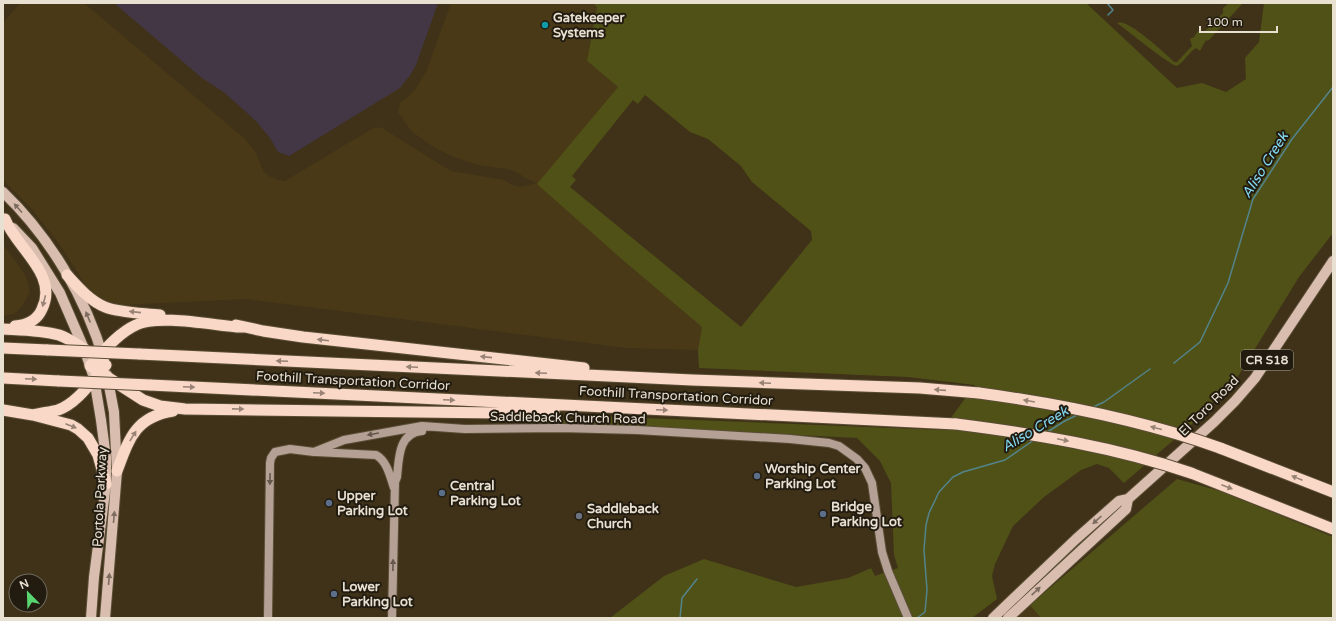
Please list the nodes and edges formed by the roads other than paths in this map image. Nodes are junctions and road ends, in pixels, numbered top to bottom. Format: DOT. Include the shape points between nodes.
graph roads {
  1 [pos="3,192"];
  2 [pos="4,218"];
  3 [pos="1333,261"];
  4 [pos="67,276"];
  5 [pos="243,327"];
  6 [pos="3,328"];
  7 [pos="3,348"];
  8 [pos="85,351"];
  9 [pos="99,367"];
  10 [pos="3,378"];
  11 [pos="692,380"];
  12 [pos="631,408"];
  13 [pos="185,409"];
  14 [pos="3,410"];
  15 [pos="33,415"];
  16 [pos="465,429"];
  17 [pos="314,452"];
  18 [pos="117,471"];
  19 [pos="106,484"];
  20 [pos="394,488"];
  21 [pos="1333,492"];
  22 [pos="1128,499"];
  23 [pos="1333,529"];
  24 [pos="91,618"];
  25 [pos="105,618"];
  26 [pos="268,618"];
  27 [pos="392,618"];
  28 [pos="908,618"];
  29 [pos="992,618"];
  30 [pos="1008,618"];
  4 -- 1 [label="main road, Portola Parkway, one-way" via="43,239"];
  2 -- 6 [label="highway, one-way" via="43,277 46,293 39,315 33,321"];
  2 -- 8 [label="main road" via="32,248 60,293"];
  3 -- 22 [label="main road, El Toro Road / CR S18" via="1250,384 1214,422"];
  5 -- 4 [label="highway, one-way" via="115,310 92,300"];
  9 -- 4 [label="main road, Portola Parkway, one-way" via="88,315"];
  5 -- 9 [label="highway" via="149,320 127,330"];
  11 -- 5 [label="highway, one-way" via="330,341"];
  6 -- 8 [label="highway" via="59,335"];
  11 -- 7 [label="highway, Foothill Transportation Corridor, one-way, bridge"];
  8 -- 9 [label="highway"];
  9 -- 13 [label="highway" via="143,400 160,406"];
  9 -- 15 [label="highway" via="81,394 68,405 58,410"];
  9 -- 18 [label="main road, Portola Parkway" via="114,412"];
  9 -- 19 [label="main road, Portola Parkway"];
  10 -- 12 [label="highway, Foothill Transportation Corridor, one-way, bridge"];
  21 -- 11 [label="highway, Foothill Transportation Corridor, one-way, bridge" via="1220,448 1173,433 1098,414 979,393 920,388"];
  13 -- 12 [label="highway, one-way" via="500,413"];
  12 -- 23 [label="highway, Foothill Transportation Corridor, one-way, bridge" via="956,424 1013,431 1106,449 1191,473"];
  18 -- 13 [label="highway, one-way" via="132,436 143,422 159,413"];
  14 -- 15 [label="highway"];
  15 -- 19 [label="highway, one-way" via="71,425 83,433 98,455"];
  16 -- 17 [label="main road, Saddleback Church Road, one-way" via="422,426 344,440"];
  16 -- 20 [label="main road" via="453,432 413,433 401,446"];
  16 -- 28 [label="main road, Saddleback Church Road" via="637,430 790,439 839,446 857,459 865,468 872,483 882,552"];
  17 -- 20 [label="main road" via="376,455 386,466"];
  17 -- 26 [label="main road, Saddleback Church Road, one-way" via="281,450 275,452 271,458"];
  25 -- 18 [label="main road, Portola Parkway, one-way"];
  19 -- 24 [label="main road, Portola Parkway"];
  27 -- 20 [label="main road, one-way"];
  22 -- 29 [label="main road, El Toro Road / CR S18, one-way" via="1119,501"];
  30 -- 22 [label="main road, El Toro Road / CR S18, one-way" via="1126,509"];
}
